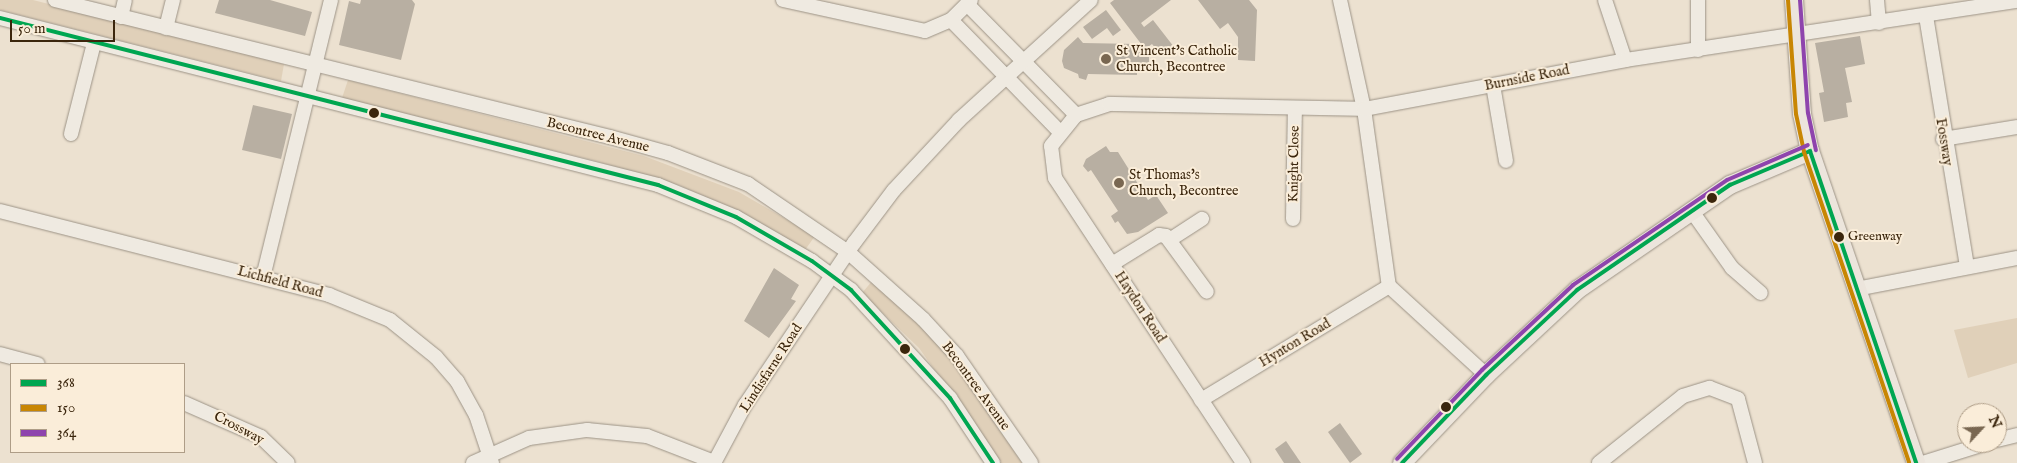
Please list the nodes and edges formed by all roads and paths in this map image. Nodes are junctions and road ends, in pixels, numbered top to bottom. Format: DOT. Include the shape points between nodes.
graph roads {
  1 [pos="55,0"];
  2 [pos="125,0"];
  3 [pos="173,0"];
  4 [pos="331,0"];
  5 [pos="783,0"];
  6 [pos="1091,0"];
  7 [pos="1340,0"];
  8 [pos="1605,0"];
  9 [pos="1698,0"];
  10 [pos="1794,0"];
  11 [pos="1877,0"];
  12 [pos="2017,1"];
  13 [pos="969,2"];
  14 [pos="1926,16"];
  15 [pos="121,17"];
  16 [pos="0,18"];
  17 [pos="950,20"];
  18 [pos="1879,23"];
  19 [pos="166,28"];
  20 [pos="1796,37"];
  21 [pos="94,43"];
  22 [pos="1698,50"];
  23 [pos="1625,60"];
  24 [pos="1022,61"];
  25 [pos="314,65"];
  26 [pos="1006,76"];
  27 [pos="1493,85"];
  28 [pos="308,97"];
  29 [pos="1296,108"];
  30 [pos="1364,109"];
  31 [pos="1076,116"];
  32 [pos="2017,127"];
  33 [pos="1059,131"];
  34 [pos="71,134"];
  35 [pos="1943,139"];
  36 [pos="1051,146"];
  37 [pos="1810,151"];
  38 [pos="1506,161"];
  39 [pos="1691,210"];
  40 [pos="0,211"];
  41 [pos="1202,219"];
  42 [pos="1293,219"];
  43 [pos="1171,239"];
  44 [pos="848,252"];
  45 [pos="2017,258"];
  46 [pos="1112,264"];
  47 [pos="1967,267"];
  48 [pos="832,275"];
  49 [pos="263,277"];
  50 [pos="1389,286"];
  51 [pos="1856,290"];
  52 [pos="1207,292"];
  53 [pos="1761,293"];
  54 [pos="0,354"];
  55 [pos="34,363"];
  56 [pos="1486,375"];
  57 [pos="1201,400"];
  58 [pos="185,402"];
  59 [pos="1957,452"];
  60 [pos="491,458"];
  61 [pos="714,462"];
  62 [pos="288,463"];
  63 [pos="473,463"];
  64 [pos="993,463"];
  65 [pos="1031,463"];
  66 [pos="1243,463"];
  67 [pos="1402,463"];
  68 [pos="1599,463"];
  69 [pos="1755,463"];
  70 [pos="1916,463"];
  71 [pos="1923,463"];
  1 -- 15 [label="street, Becontree Avenue"];
  2 -- 15 [label="street"];
  3 -- 19 [label="street"];
  4 -- 25 [label="street"];
  5 -- 17 [label="street" via="911,31 925,32"];
  6 -- 24 [label="street, Lindisfarne Road"];
  7 -- 30 [label="street"];
  8 -- 23 [label="street"];
  9 -- 22 [label="street"];
  10 -- 20 [label="main road"];
  11 -- 18 [label="street"];
  12 -- 14 [label="street, Burnside Road"];
  13 -- 17 [label="street"];
  13 -- 24 [label="street"];
  14 -- 18 [label="street, Burnside Road"];
  14 -- 35 [label="street, Fossway"];
  15 -- 19 [label="street, Becontree Avenue"];
  16 -- 21 [label="street, Becontree Avenue"];
  17 -- 26 [label="street"];
  18 -- 20 [label="street, Burnside Road"];
  19 -- 25 [label="street, Becontree Avenue"];
  20 -- 22 [label="street, Burnside Road"];
  20 -- 37 [label="main road" via="1802,114"];
  21 -- 28 [label="street, Becontree Avenue"];
  21 -- 34 [label="street"];
  22 -- 23 [label="street, Burnside Road"];
  23 -- 27 [label="street, Burnside Road"];
  24 -- 26 [label="street, Lindisfarne Road"];
  24 -- 31 [label="street"];
  25 -- 28 [label="street"];
  25 -- 44 [label="street, Becontree Avenue" via="676,156 748,184"];
  26 -- 33 [label="street"];
  26 -- 44 [label="street, Lindisfarne Road" via="894,190"];
  27 -- 30 [label="street, Burnside Road"];
  27 -- 38 [label="street"];
  28 -- 48 [label="street, Becontree Avenue" via="658,185 736,217"];
  28 -- 49 [label="street"];
  29 -- 30 [label="street, Burnside Road"];
  29 -- 31 [label="street, Burnside Road" via="1109,104"];
  29 -- 42 [label="street, Knight Close"];
  30 -- 50 [label="street"];
  31 -- 33 [label="street, Burnside Road"];
  32 -- 35 [label="street"];
  33 -- 36 [label="street, Burnside Road"];
  35 -- 47 [label="street, Fossway"];
  36 -- 46 [label="street, Haydon Road" via="1055,178"];
  37 -- 39 [label="main road" via="1754,173"];
  37 -- 51 [label="main road"];
  39 -- 53 [label="street" via="1732,268"];
  39 -- 56 [label="main road" via="1577,290"];
  40 -- 49 [label="street, Lichfield Road"];
  41 -- 43 [label="street"];
  43 -- 46 [label="street" via="1159,235"];
  43 -- 52 [label="street"];
  44 -- 48 [label="street, Lindisfarne Road"];
  44 -- 65 [label="street, Becontree Avenue" via="923,319 956,356"];
  45 -- 47 [label="street"];
  46 -- 57 [label="street, Haydon Road"];
  47 -- 51 [label="street"];
  48 -- 61 [label="street, Lindisfarne Road" via="745,405"];
  48 -- 64 [label="street, Becontree Avenue" via="901,340 950,398"];
  49 -- 60 [label="street, Lichfield Road" via="354,302 412,335 457,381 476,415"];
  50 -- 56 [label="street"];
  50 -- 57 [label="street, Hynton Road"];
  51 -- 70 [label="main road"];
  54 -- 55 [label="street"];
  56 -- 67 [label="main road"];
  57 -- 66 [label="street, Haydon Road"];
  58 -- 62 [label="street, Crossway" via="261,437"];
  59 -- 71 [label="street"];
  60 -- 61 [label="street" via="562,431 615,431 647,436"];
  60 -- 63 [label="street"];
  68 -- 69 [label="street" via="1683,396 1710,388 1738,399"];
}
